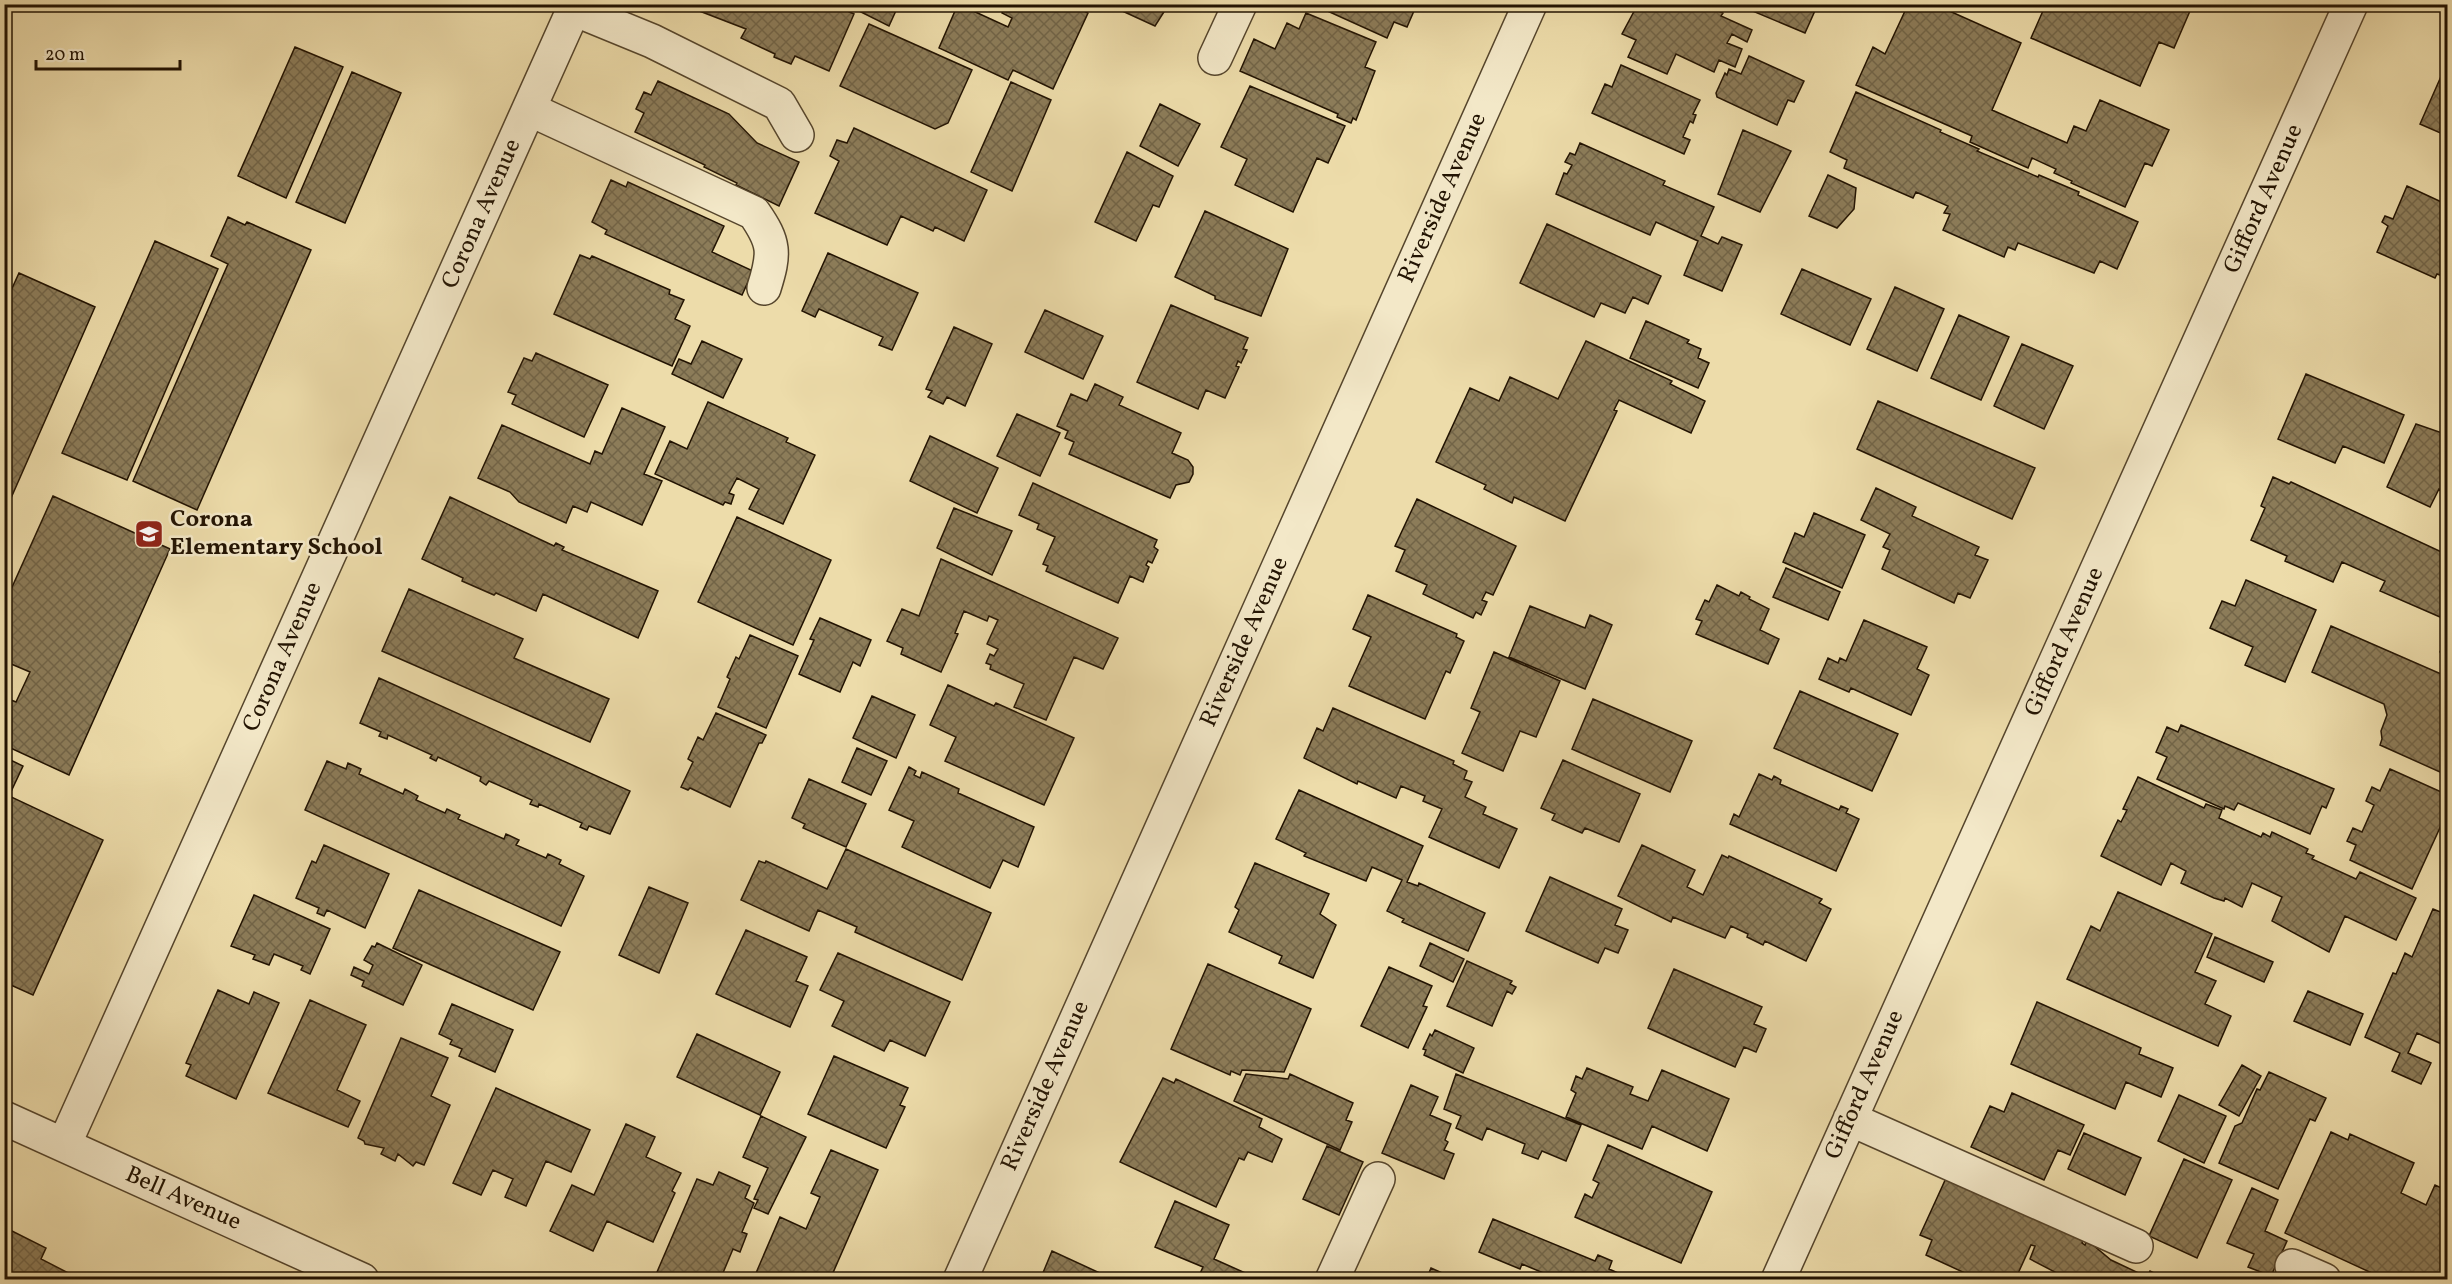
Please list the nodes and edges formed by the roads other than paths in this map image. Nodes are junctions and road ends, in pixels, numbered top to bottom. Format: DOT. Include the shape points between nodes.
graph roads {
  1 [pos="1240,4"];
  2 [pos="1530,4"];
  3 [pos="2351,4"];
  4 [pos="575,7"];
  5 [pos="1215,58"];
  6 [pos="529,109"];
  7 [pos="797,135"];
  8 [pos="764,288"];
  9 [pos="4,1118"];
  10 [pos="1850,1119"];
  11 [pos="64,1145"];
  12 [pos="1378,1179"];
  13 [pos="2136,1246"];
  14 [pos="2292,1266"];
  15 [pos="362,1280"];
  16 [pos="960,1280"];
  17 [pos="1332,1280"];
  18 [pos="1778,1280"];
  19 [pos="2324,1280"];
  1 -- 5 [label="street"];
  2 -- 16 [label="street, Riverside Avenue"];
  3 -- 10 [label="street, Gifford Avenue"];
  4 -- 6 [label="street, Corona Avenue"];
  4 -- 7 [label="street" via="779,104"];
  6 -- 8 [label="street" via="754,213 770,236 773,259"];
  6 -- 11 [label="street, Corona Avenue"];
  9 -- 11 [label="street, Bell Avenue"];
  10 -- 13 [label="street"];
  10 -- 18 [label="street, Gifford Avenue"];
  11 -- 15 [label="street, Bell Avenue"];
  12 -- 17 [label="street"];
  14 -- 19 [label="street"];
}
